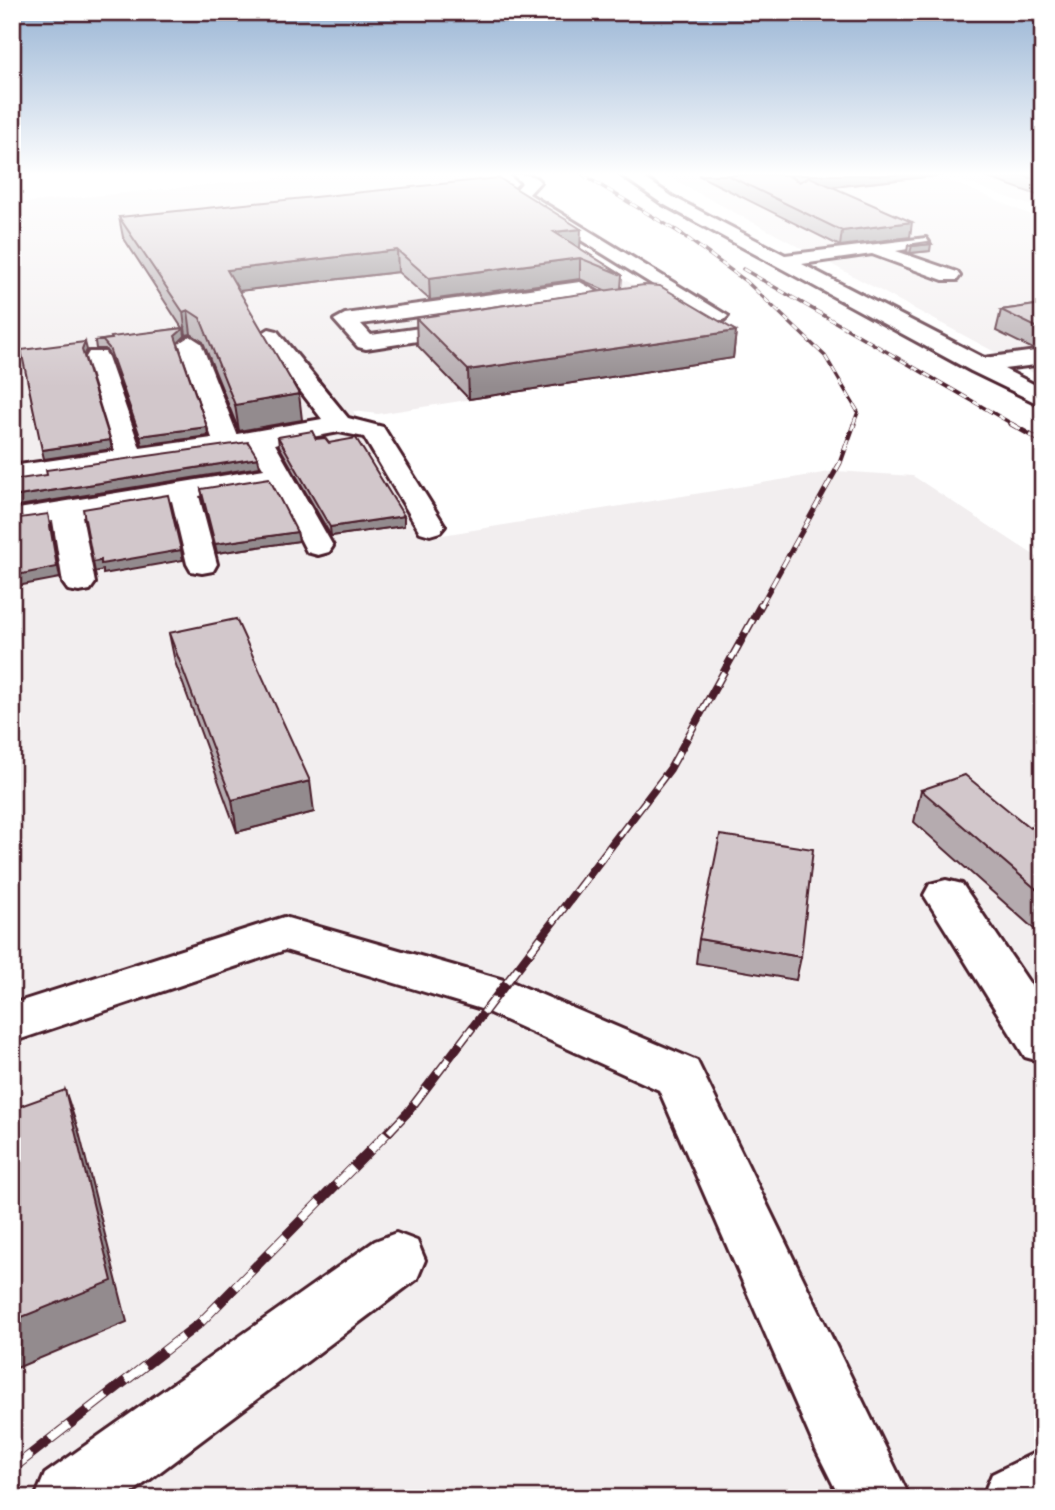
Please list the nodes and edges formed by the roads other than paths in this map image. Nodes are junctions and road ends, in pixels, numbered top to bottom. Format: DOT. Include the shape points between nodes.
graph roads {
  1 [pos="600,245"];
  2 [pos="752,245"];
  3 [pos="900,245"];
  4 [pos="874,250"];
  5 [pos="781,261"];
  6 [pos="950,276"];
  7 [pos="682,297"];
  8 [pos="614,307"];
  9 [pos="587,311"];
  10 [pos="717,316"];
  11 [pos="490,324"];
  12 [pos="269,336"];
  13 [pos="190,343"];
  14 [pos="97,357"];
  15 [pos="1043,357"];
  16 [pos="979,366"];
  17 [pos="1043,399"];
  18 [pos="339,424"];
  19 [pos="259,439"];
  20 [pos="227,443"];
  21 [pos="130,457"];
  22 [pos="12,474"];
  23 [pos="281,474"];
  24 [pos="184,492"];
  25 [pos="66,510"];
  26 [pos="12,519"];
  27 [pos="430,526"];
  28 [pos="317,546"];
  29 [pos="202,564"];
  30 [pos="79,583"];
  31 [pos="946,895"];
  32 [pos="12,1023"];
  33 [pos="1043,1043"];
  34 [pos="396,1259"];
  35 [pos="1043,1483"];
  36 [pos="69,1498"];
  37 [pos="876,1498"];
  38 [pos="1016,1498"];
  1 -- 7 [label="street"];
  2 -- 5 [label="street"];
  3 -- 4 [label="street"];
  4 -- 5 [label="street"];
  4 -- 6 [label="street"];
  5 -- 16 [label="street"];
  7 -- 8 [label="street"];
  7 -- 10 [label="street"];
  8 -- 9 [label="street"];
  8 -- 11 [label="street" via="580,288 345,320 366,342"];
  12 -- 18 [label="street"];
  13 -- 20 [label="street"];
  14 -- 21 [label="street"];
  15 -- 16 [label="street"];
  16 -- 17 [label="street"];
  18 -- 19 [label="street"];
  18 -- 27 [label="street" via="374,432"];
  19 -- 20 [label="street"];
  19 -- 23 [label="street"];
  20 -- 21 [label="street"];
  21 -- 22 [label="street"];
  23 -- 24 [label="street"];
  23 -- 28 [label="street"];
  24 -- 25 [label="street"];
  24 -- 29 [label="street"];
  25 -- 26 [label="street"];
  25 -- 30 [label="street"];
  31 -- 33 [label="street"];
  32 -- 37 [label="street" via="284,933 497,996 679,1076"];
  34 -- 36 [label="street"];
  35 -- 38 [label="street"];
}
